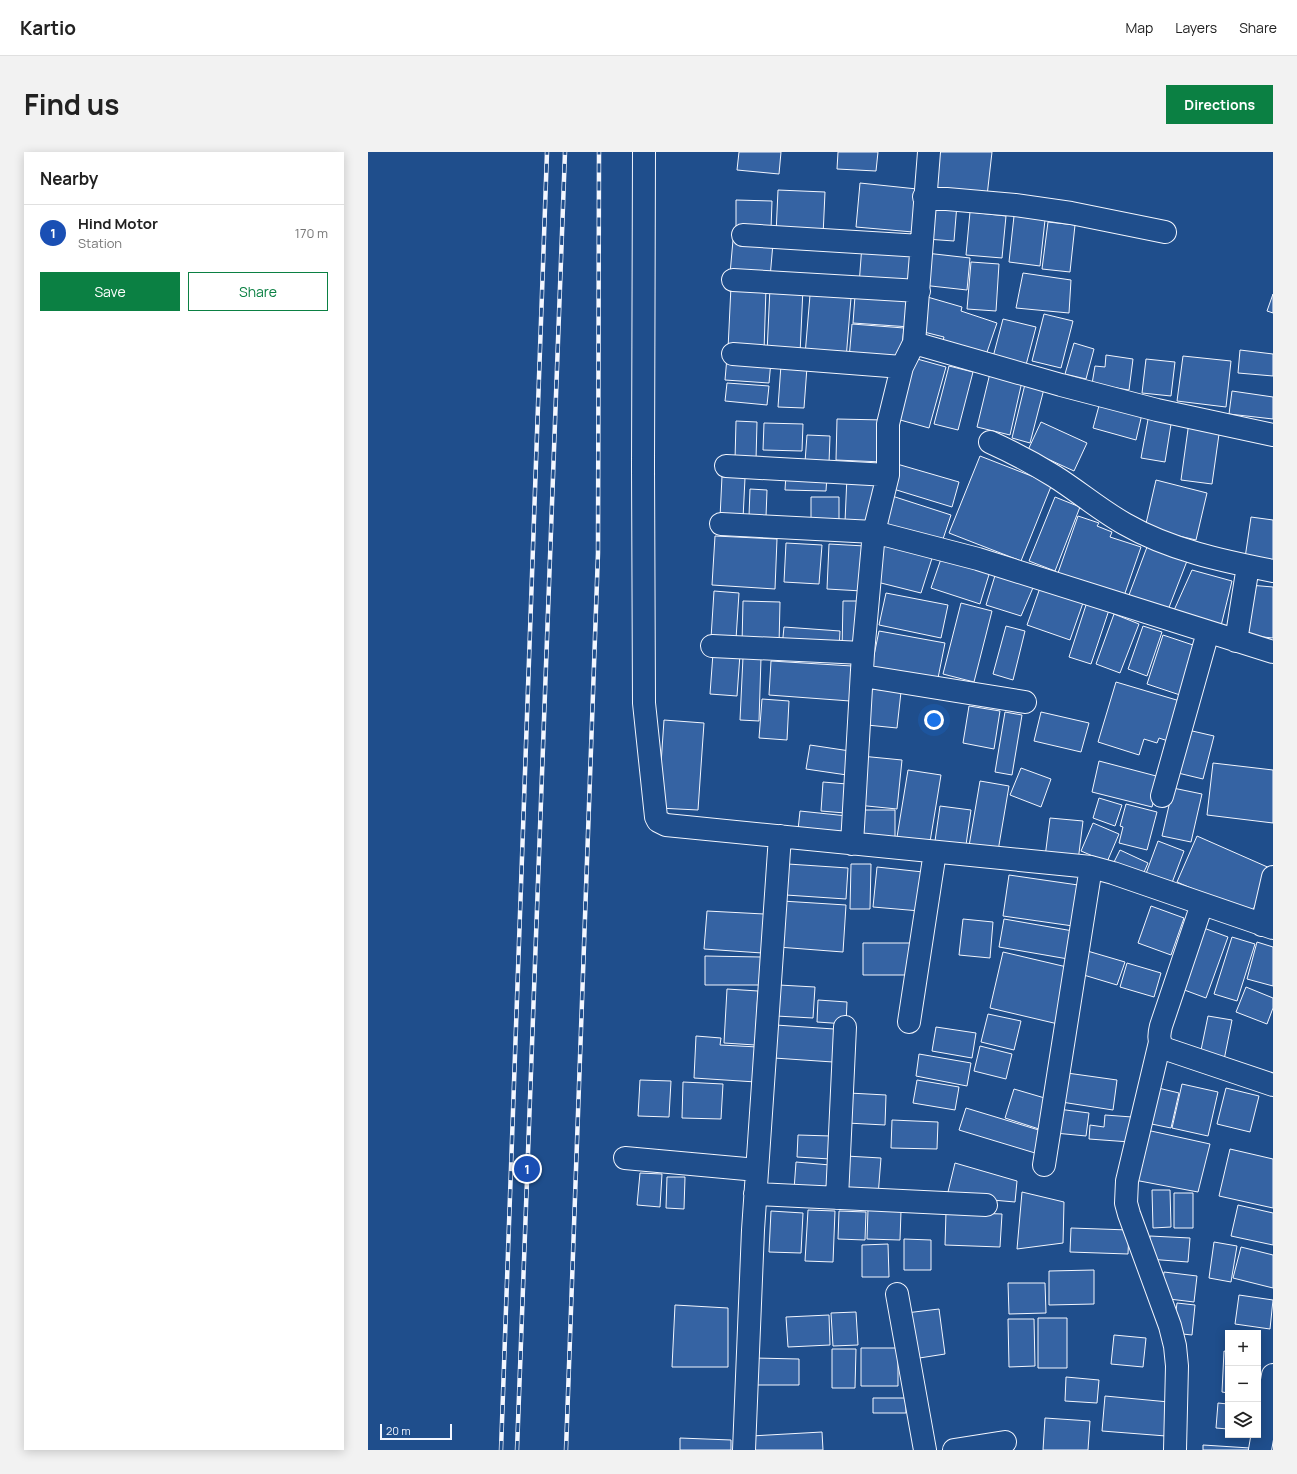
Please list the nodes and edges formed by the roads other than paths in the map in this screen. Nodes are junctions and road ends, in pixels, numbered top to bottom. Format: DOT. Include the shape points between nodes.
graph roads {
  1 [pos="644,152"];
  2 [pos="929,152"];
  3 [pos="924,197"];
  4 [pos="1166,232"];
  5 [pos="743,235"];
  6 [pos="921,246"];
  7 [pos="733,280"];
  8 [pos="919,291"];
  9 [pos="914,343"];
  10 [pos="733,354"];
  11 [pos="902,367"];
  12 [pos="1273,435"];
  13 [pos="990,442"];
  14 [pos="726,466"];
  15 [pos="888,475"];
  16 [pos="721,524"];
  17 [pos="874,532"];
  18 [pos="1248,566"];
  19 [pos="1273,571"];
  20 [pos="1208,632"];
  21 [pos="1236,641"];
  22 [pos="712,646"];
  23 [pos="1273,652"];
  24 [pos="864,653"];
  25 [pos="863,676"];
  26 [pos="1025,702"];
  27 [pos="1162,796"];
  28 [pos="780,836"];
  29 [pos="852,844"];
  30 [pos="935,852"];
  31 [pos="1092,867"];
  32 [pos="1273,877"];
  33 [pos="1202,904"];
  34 [pos="1267,926"];
  35 [pos="909,1022"];
  36 [pos="845,1027"];
  37 [pos="1160,1042"];
  38 [pos="1273,1085"];
  39 [pos="625,1158"];
  40 [pos="1044,1165"];
  41 [pos="757,1170"];
  42 [pos="755,1194"];
  43 [pos="837,1198"];
  44 [pos="986,1205"];
  45 [pos="897,1294"];
  46 [pos="1273,1375"];
  47 [pos="1005,1442"];
  48 [pos="1265,1446"];
  49 [pos="744,1450"];
  50 [pos="925,1450"];
  51 [pos="954,1450"];
  52 [pos="1175,1450"];
  1 -- 28 [label="street" via="644,703 656,817 666,825"];
  2 -- 3 [label="street"];
  3 -- 4 [label="street" via="1022,206"];
  3 -- 6 [label="street"];
  5 -- 6 [label="street"];
  6 -- 8 [label="street"];
  7 -- 8 [label="street"];
  8 -- 9 [label="street"];
  9 -- 11 [label="street"];
  9 -- 12 [label="street" via="1157,410"];
  10 -- 11 [label="street"];
  11 -- 15 [label="street" via="888,424"];
  13 -- 18 [label="street" via="1055,476 1125,524 1151,537 1194,553"];
  14 -- 15 [label="street"];
  15 -- 17 [label="street"];
  16 -- 17 [label="street"];
  17 -- 20 [label="street" via="978,559"];
  17 -- 24 [label="street"];
  18 -- 19 [label="street"];
  18 -- 21 [label="street"];
  20 -- 21 [label="street"];
  20 -- 27 [label="street"];
  21 -- 23 [label="street"];
  22 -- 24 [label="street"];
  24 -- 25 [label="street"];
  25 -- 26 [label="street"];
  25 -- 29 [label="street"];
  28 -- 29 [label="street"];
  28 -- 41 [label="street"];
  29 -- 30 [label="street"];
  30 -- 31 [label="street"];
  30 -- 35 [label="street"];
  31 -- 33 [label="street"];
  31 -- 40 [label="street"];
  32 -- 34 [label="street"];
  33 -- 34 [label="street"];
  33 -- 37 [label="street" via="1161,1026"];
  36 -- 43 [label="street"];
  37 -- 38 [label="street" via="1162,1048"];
  37 -- 52 [label="street" via="1127,1181 1126,1203 1175,1346"];
  39 -- 41 [label="street"];
  41 -- 42 [label="street"];
  42 -- 43 [label="street"];
  42 -- 49 [label="street"];
  43 -- 44 [label="street"];
  45 -- 50 [label="street"];
  46 -- 48 [label="street"];
  47 -- 51 [label="street"];
}
